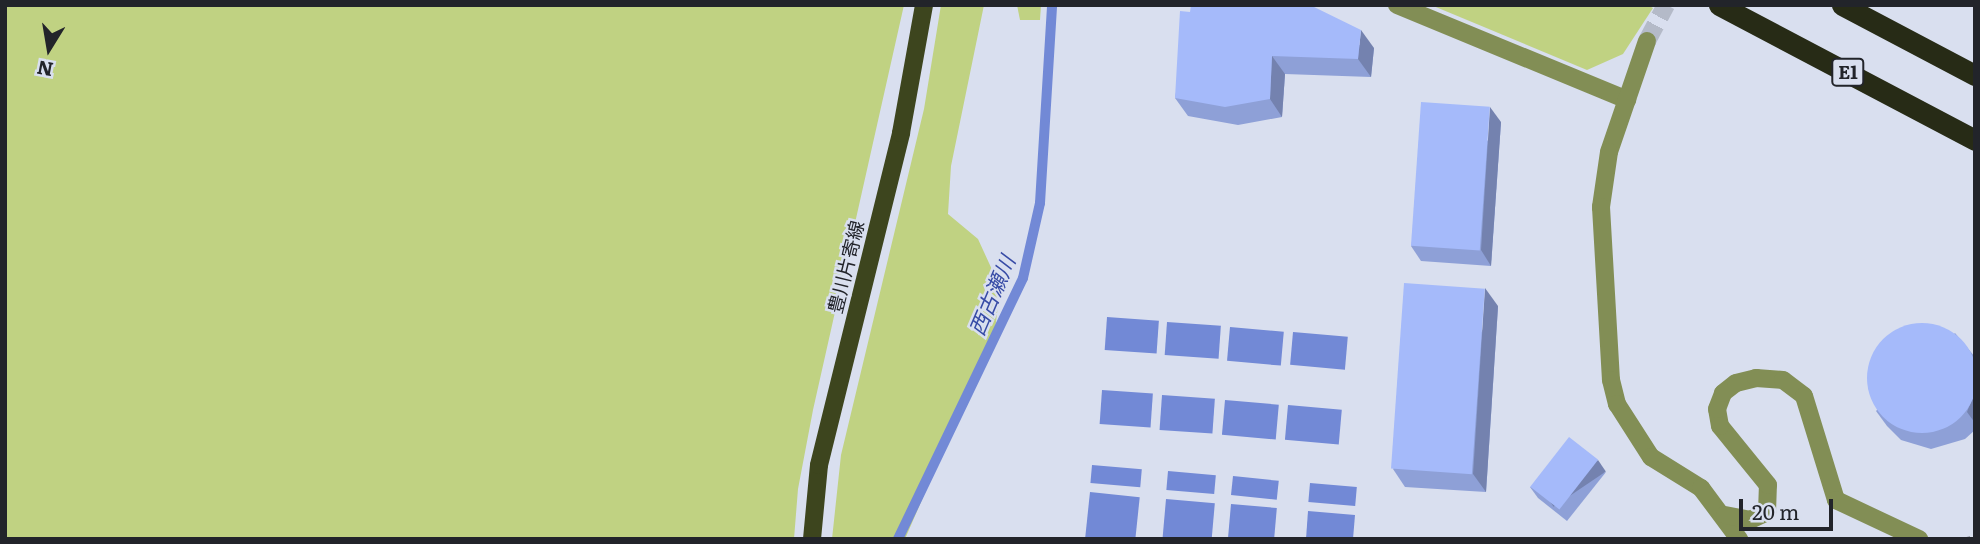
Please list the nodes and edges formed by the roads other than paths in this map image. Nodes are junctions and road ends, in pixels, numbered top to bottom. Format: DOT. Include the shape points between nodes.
graph roads {
  1 [pos="925,5"];
  2 [pos="1397,5"];
  3 [pos="1719,5"];
  4 [pos="1842,5"];
  5 [pos="1647,41"];
  6 [pos="1975,75"];
  7 [pos="1627,100"];
  8 [pos="1975,140"];
  9 [pos="1725,515"];
  10 [pos="812,539"];
  11 [pos="1739,539"];
  12 [pos="1919,539"];
  1 -- 10 [label="main road, 豊川片寄線" via="901,133 819,466"];
  2 -- 7 [label="street"];
  3 -- 8 [label="highway, E1"];
  4 -- 6 [label="highway"];
  5 -- 7 [label="street"];
  7 -- 9 [label="street" via="1609,152 1601,208 1611,380 1617,404 1651,457 1701,488"];
  9 -- 11 [label="street"];
  9 -- 12 [label="street" via="1750,520 1767,512 1768,485 1720,426 1717,409 1723,393 1756,378 1783,380 1804,396 1836,500"];
}
